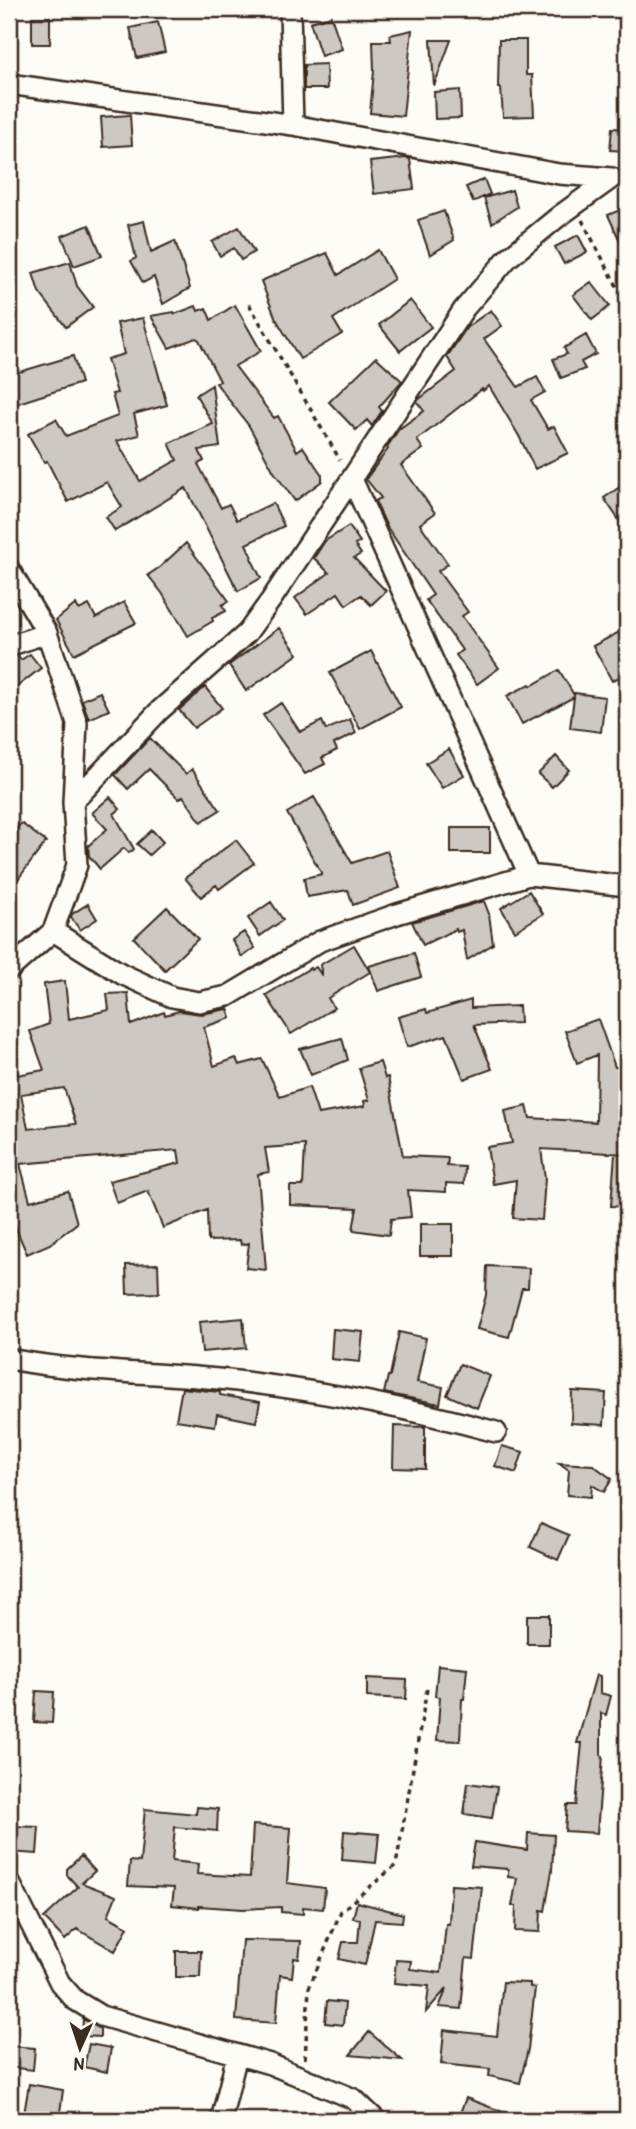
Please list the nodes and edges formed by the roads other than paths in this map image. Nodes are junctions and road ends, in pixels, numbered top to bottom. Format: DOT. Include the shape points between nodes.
graph roads {
  1 [pos="290,9"];
  2 [pos="9,84"];
  3 [pos="293,124"];
  4 [pos="352,480"];
  5 [pos="9,569"];
  6 [pos="47,633"];
  7 [pos="9,646"];
  8 [pos="73,802"];
  9 [pos="529,875"];
  10 [pos="627,886"];
  11 [pos="53,931"];
  12 [pos="9,970"];
  13 [pos="9,1359"];
  14 [pos="496,1432"];
  15 [pos="9,1881"];
  16 [pos="237,2055"];
  17 [pos="221,2120"];
  18 [pos="376,2120"];
  1 -- 3 [label="street"];
  2 -- 3 [label="street"];
  3 -- 4 [label="street" via="559,174 612,178 508,258 464,309"];
  4 -- 8 [label="street" via="247,633 159,712"];
  4 -- 9 [label="street"];
  5 -- 6 [label="street"];
  6 -- 7 [label="street"];
  6 -- 8 [label="street" via="77,723"];
  8 -- 11 [label="street" via="77,865"];
  9 -- 10 [label="street"];
  9 -- 11 [label="street" via="320,942 228,996 198,1002 172,997 122,974"];
  11 -- 12 [label="street"];
  13 -- 14 [label="street" via="312,1392 416,1410"];
  15 -- 16 [label="street" via="60,1983 75,2000 102,2016"];
  16 -- 17 [label="street"];
  16 -- 18 [label="street" via="354,2099"];
}
